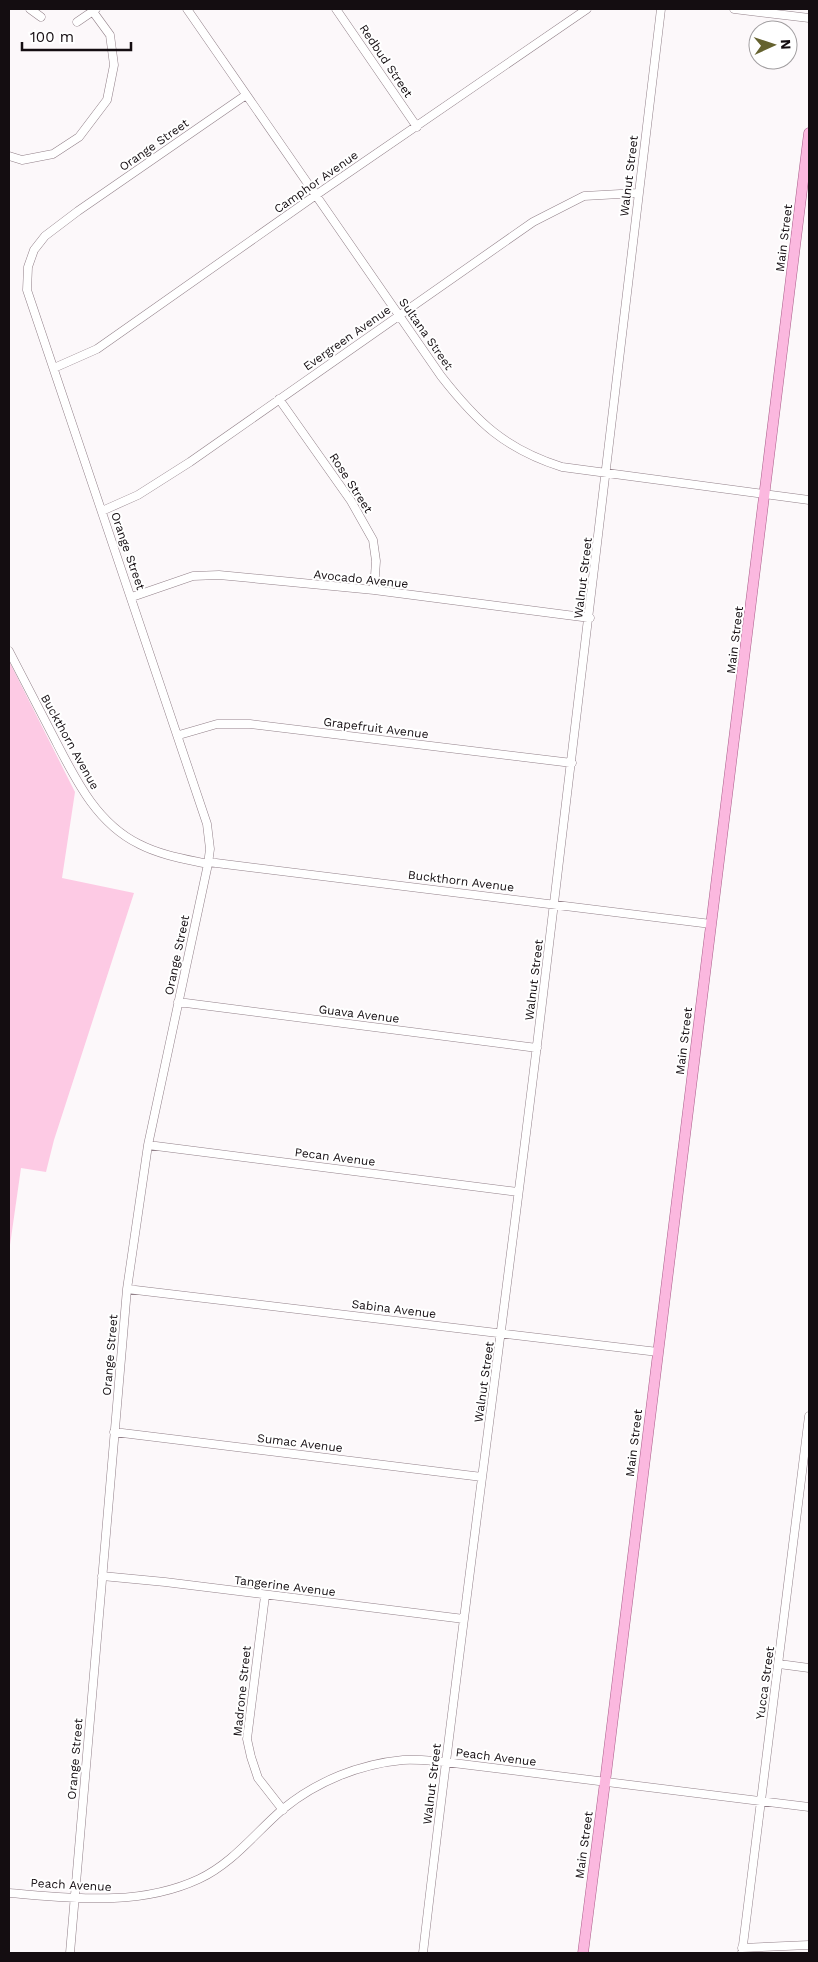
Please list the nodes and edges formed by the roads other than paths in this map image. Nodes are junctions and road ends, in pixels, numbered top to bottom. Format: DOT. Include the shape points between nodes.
graph roads {
  1 [pos="30,9"];
  2 [pos="187,9"];
  3 [pos="336,9"];
  4 [pos="587,9"];
  5 [pos="661,9"];
  6 [pos="734,9"];
  7 [pos="93,10"];
  8 [pos="41,18"];
  9 [pos="809,18"];
  10 [pos="77,22"];
  11 [pos="246,95"];
  12 [pos="417,126"];
  13 [pos="809,133"];
  14 [pos="9,156"];
  15 [pos="638,193"];
  16 [pos="316,195"];
  17 [pos="398,315"];
  18 [pos="54,368"];
  19 [pos="279,399"];
  20 [pos="606,473"];
  21 [pos="765,495"];
  22 [pos="809,500"];
  23 [pos="102,511"];
  24 [pos="374,590"];
  25 [pos="132,598"];
  26 [pos="590,618"];
  27 [pos="9,651"];
  28 [pos="179,736"];
  29 [pos="572,762"];
  30 [pos="208,863"];
  31 [pos="554,903"];
  32 [pos="711,924"];
  33 [pos="178,1002"];
  34 [pos="537,1048"];
  35 [pos="148,1144"];
  36 [pos="518,1192"];
  37 [pos="127,1288"];
  38 [pos="501,1333"];
  39 [pos="658,1352"];
  40 [pos="809,1416"];
  41 [pos="808,1429"];
  42 [pos="114,1432"];
  43 [pos="482,1477"];
  44 [pos="102,1576"];
  45 [pos="265,1596"];
  46 [pos="464,1619"];
  47 [pos="779,1664"];
  48 [pos="809,1668"];
  49 [pos="445,1762"];
  50 [pos="605,1782"];
  51 [pos="760,1801"];
  52 [pos="809,1807"];
  53 [pos="283,1810"];
  54 [pos="9,1893"];
  55 [pos="75,1898"];
  56 [pos="809,1945"];
  57 [pos="742,1951"];
  58 [pos="70,1953"];
  59 [pos="423,1953"];
  60 [pos="582,1953"];
  1 -- 8 [label="street"];
  2 -- 11 [label="street, Sultana Street"];
  3 -- 12 [label="street, Redbud Street"];
  4 -- 12 [label="street, Camphor Avenue"];
  5 -- 15 [label="street, Walnut Street"];
  6 -- 9 [label="street"];
  7 -- 10 [label="street"];
  7 -- 14 [label="street" via="110,35 114,64 107,100 78,137 53,154 22,160"];
  11 -- 16 [label="street, Sultana Street"];
  11 -- 18 [label="street, Orange Street" via="78,211 45,236 34,250 28,267 27,290"];
  12 -- 16 [label="street, Camphor Avenue"];
  13 -- 21 [label="main road, Main Street"];
  15 -- 17 [label="street, Evergreen Avenue" via="584,196 576,200 533,222"];
  15 -- 20 [label="street, Walnut Street"];
  16 -- 17 [label="street, Sultana Street"];
  16 -- 18 [label="street, Camphor Avenue" via="97,349"];
  17 -- 19 [label="street, Evergreen Avenue"];
  17 -- 20 [label="street, Sultana Street" via="441,376 491,431 544,462"];
  18 -- 23 [label="street, Orange Street"];
  19 -- 23 [label="street, Evergreen Avenue" via="138,495"];
  19 -- 24 [label="street, Rose Street" via="351,501 373,540 376,561"];
  20 -- 21 [label="street, Sultana Street"];
  20 -- 26 [label="street, Walnut Street"];
  21 -- 22 [label="street, Sultana Street"];
  21 -- 32 [label="main road, Main Street"];
  23 -- 25 [label="street, Orange Street"];
  24 -- 25 [label="street, Avocado Avenue" via="193,576"];
  24 -- 26 [label="street, Avocado Avenue"];
  25 -- 28 [label="street, Orange Street"];
  26 -- 29 [label="street, Walnut Street"];
  27 -- 30 [label="street, Buckthorn Avenue" via="75,778 94,807 114,828 139,844 160,853"];
  28 -- 29 [label="street, Grapefruit Avenue" via="217,724 250,724"];
  28 -- 30 [label="street, Orange Street" via="207,824"];
  29 -- 31 [label="street, Walnut Street"];
  30 -- 31 [label="street, Buckthorn Avenue"];
  30 -- 33 [label="street, Orange Street"];
  31 -- 32 [label="street, Buckthorn Avenue"];
  31 -- 34 [label="street, Walnut Street"];
  32 -- 39 [label="main road, Main Street"];
  33 -- 34 [label="street, Guava Avenue"];
  33 -- 35 [label="street, Orange Street"];
  34 -- 36 [label="street, Walnut Street"];
  35 -- 36 [label="street, Pecan Avenue"];
  35 -- 37 [label="street, Orange Street"];
  36 -- 38 [label="street, Walnut Street"];
  37 -- 38 [label="street, Sabina Avenue"];
  37 -- 42 [label="street, Orange Street"];
  38 -- 39 [label="street, Sabina Avenue"];
  38 -- 43 [label="street, Walnut Street"];
  39 -- 50 [label="main road, Main Street"];
  40 -- 41 [label="street, Yucca Street"];
  41 -- 47 [label="street, Yucca Street"];
  42 -- 43 [label="street, Sumac Avenue"];
  42 -- 44 [label="street, Orange Street"];
  43 -- 46 [label="street, Walnut Street"];
  44 -- 45 [label="street, Tangerine Avenue"];
  44 -- 55 [label="street, Orange Street"];
  45 -- 46 [label="street, Tangerine Avenue"];
  45 -- 53 [label="street, Madrone Street" via="247,1738 258,1778"];
  46 -- 49 [label="street, Walnut Street"];
  47 -- 48 [label="street"];
  47 -- 51 [label="street, Yucca Street"];
  49 -- 50 [label="street, Peach Avenue"];
  49 -- 53 [label="street, Peach Avenue" via="405,1760 370,1765 342,1774 309,1791"];
  49 -- 59 [label="street, Walnut Street"];
  50 -- 51 [label="street, Peach Avenue"];
  50 -- 60 [label="main road, Main Street"];
  51 -- 52 [label="street, Peach Avenue"];
  51 -- 57 [label="street, Yucca Street"];
  53 -- 55 [label="street, Peach Avenue" via="228,1860 200,1879 134,1896"];
  54 -- 55 [label="street, Peach Avenue"];
  55 -- 58 [label="street, Orange Street"];
  56 -- 57 [label="street"];
}
